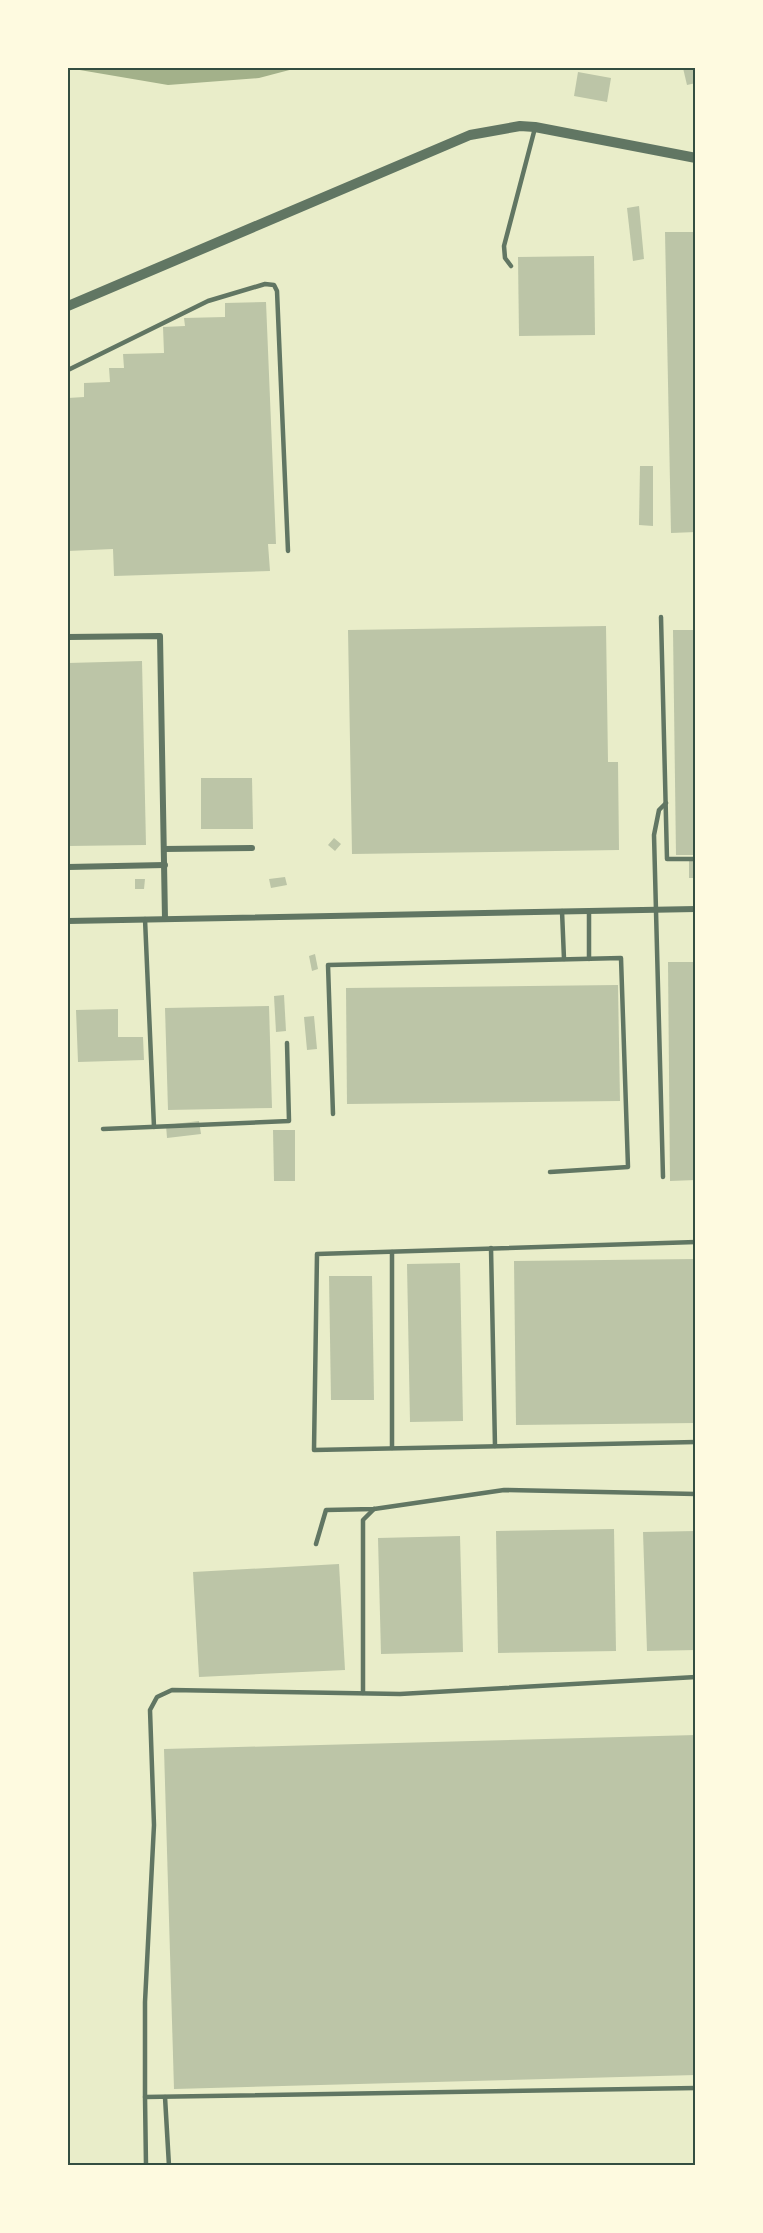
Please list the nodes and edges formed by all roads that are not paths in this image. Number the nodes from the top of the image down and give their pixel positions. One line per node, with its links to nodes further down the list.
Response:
1 (535, 127): 2 (street); 3 (lane); 4 (street)
2 (696, 158)
3 (511, 266)
4 (68, 306)
5 (68, 370): 6 (lane)
6 (288, 551)
7 (661, 617): 9 (lane)
8 (68, 637): 11 (street)
9 (666, 803): 12 (lane); 16 (lane)
10 (252, 848): 11 (street)
11 (164, 849): 13 (street)
12 (696, 859)
13 (165, 864): 14 (street); 20 (street)
14 (68, 867)
15 (696, 909): 16 (street)
16 (656, 910): 17 (street); 29 (lane)
17 (590, 911): 18 (street); 23 (lane)
18 (562, 912): 20 (street); 22 (lane)
19 (145, 919): 20 (street); 21 (street); 26 (lane)
20 (165, 919)
21 (68, 921)
22 (564, 959): 23 (lane); 25 (lane)
23 (589, 959): 28 (lane)
24 (287, 1043): 26 (lane)
25 (333, 1114)
26 (154, 1127): 27 (lane)
27 (103, 1129)
28 (550, 1172)
29 (663, 1177)
30 (696, 1242): 31 (lane)
31 (491, 1248): 32 (lane); 34 (lane)
32 (392, 1252): 35 (lane); 35 (lane)
33 (696, 1442): 34 (lane)
34 (495, 1446): 35 (lane)
35 (392, 1448)
36 (696, 1494): 37 (lane)
37 (374, 1509): 38 (lane); 40 (lane)
38 (316, 1544)
39 (696, 1677): 40 (lane)
40 (363, 1694): 42 (lane)
41 (696, 2088): 43 (lane)
42 (146, 2097): 43 (lane); 44 (lane)
43 (165, 2097): 45 (lane)
44 (146, 2166)
45 (168, 2166)

